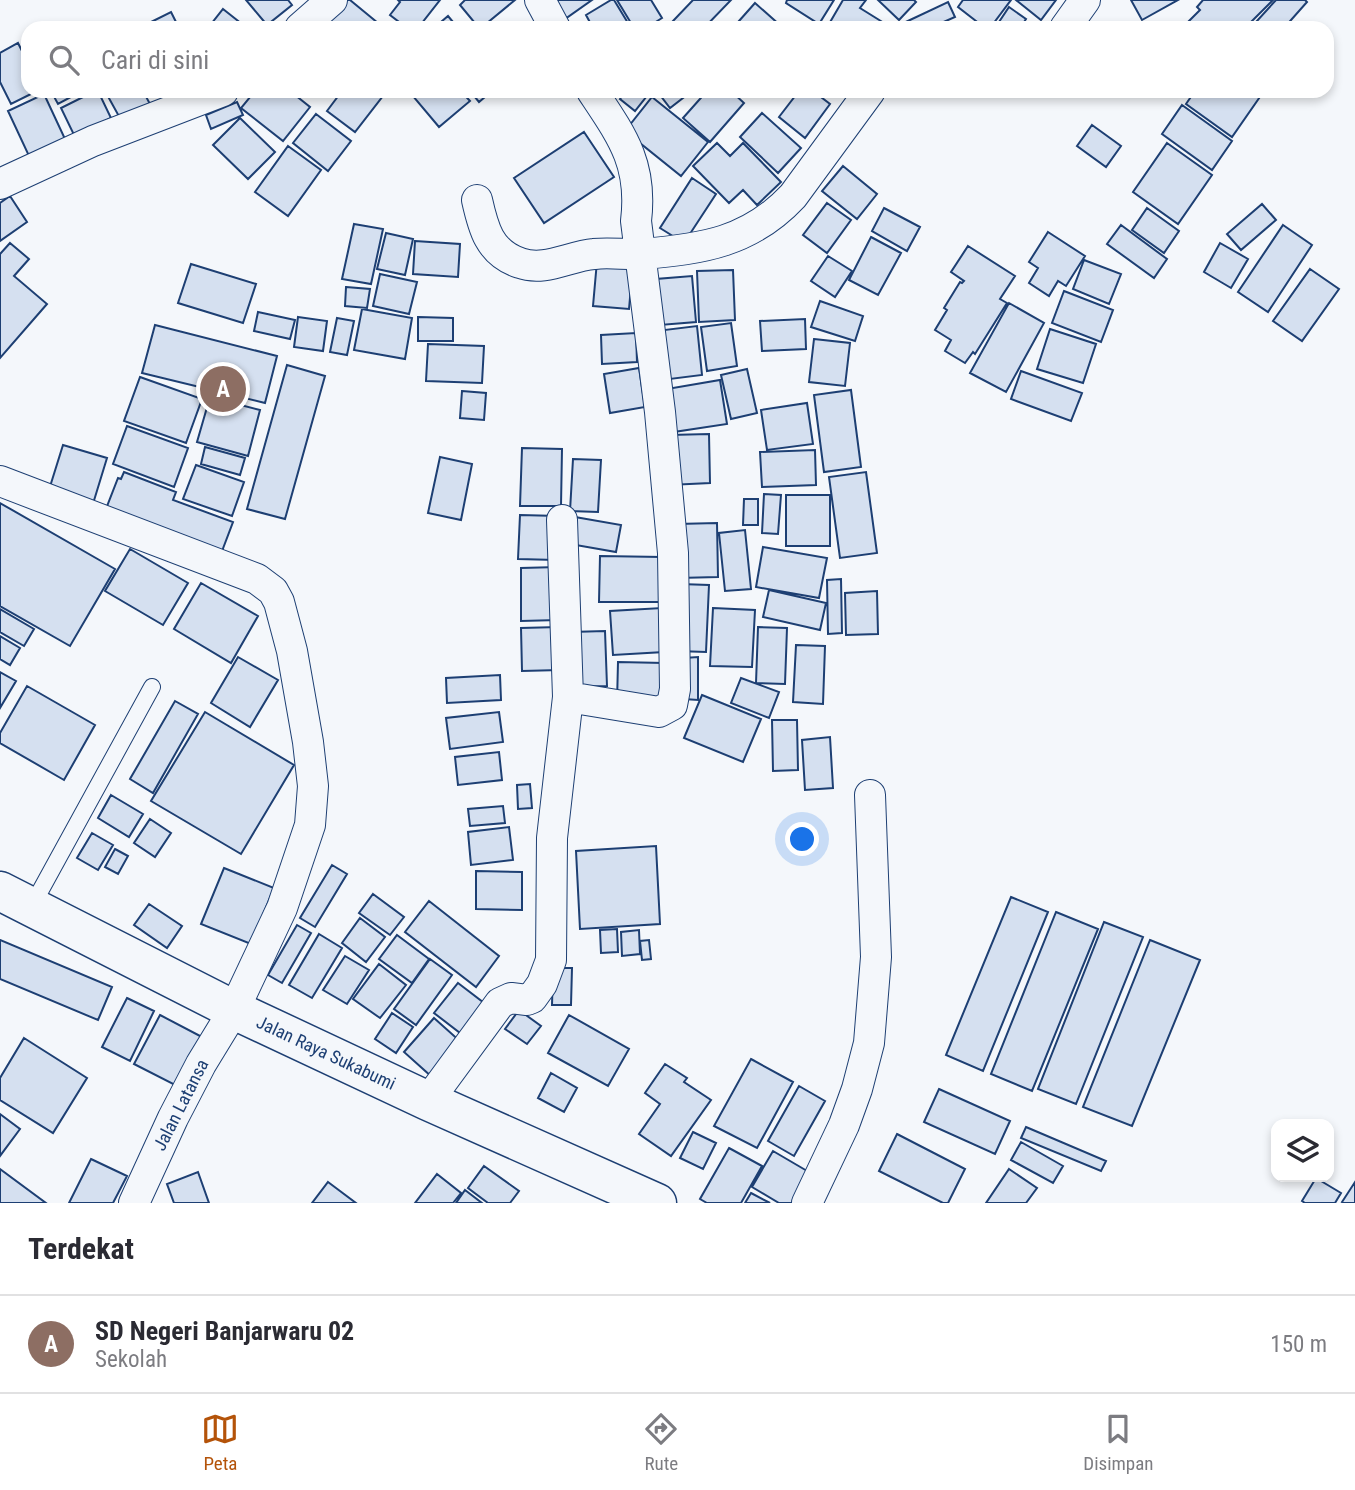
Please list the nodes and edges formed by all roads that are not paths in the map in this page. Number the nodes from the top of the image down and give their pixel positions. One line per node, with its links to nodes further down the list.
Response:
1 (332, 0): 4 (street)
2 (540, 0): 5 (street)
3 (1085, 0): 6 (street)
4 (308, 21)
5 (551, 21)
6 (1071, 21)
7 (205, 98): 10 (street)
8 (597, 98): 12 (street)
9 (865, 98): 12 (street)
10 (0, 184)
11 (477, 200): 12 (street)
12 (642, 254): 16 (street)
13 (0, 481): 19 (street, Jalan Latansa)
14 (562, 520): 16 (street)
15 (152, 687): 18 (lane)
16 (568, 697): 20 (street)
17 (870, 795): 23 (street)
18 (16, 898): 19 (highway, Jalan Raya Sukabumi)
19 (234, 1010): 20 (highway, Jalan Raya Sukabumi); 21 (street, Jalan Latansa)
20 (428, 1101): 22 (highway, Jalan Raya Sukabumi)
21 (134, 1203)
22 (657, 1203)
23 (807, 1203)

